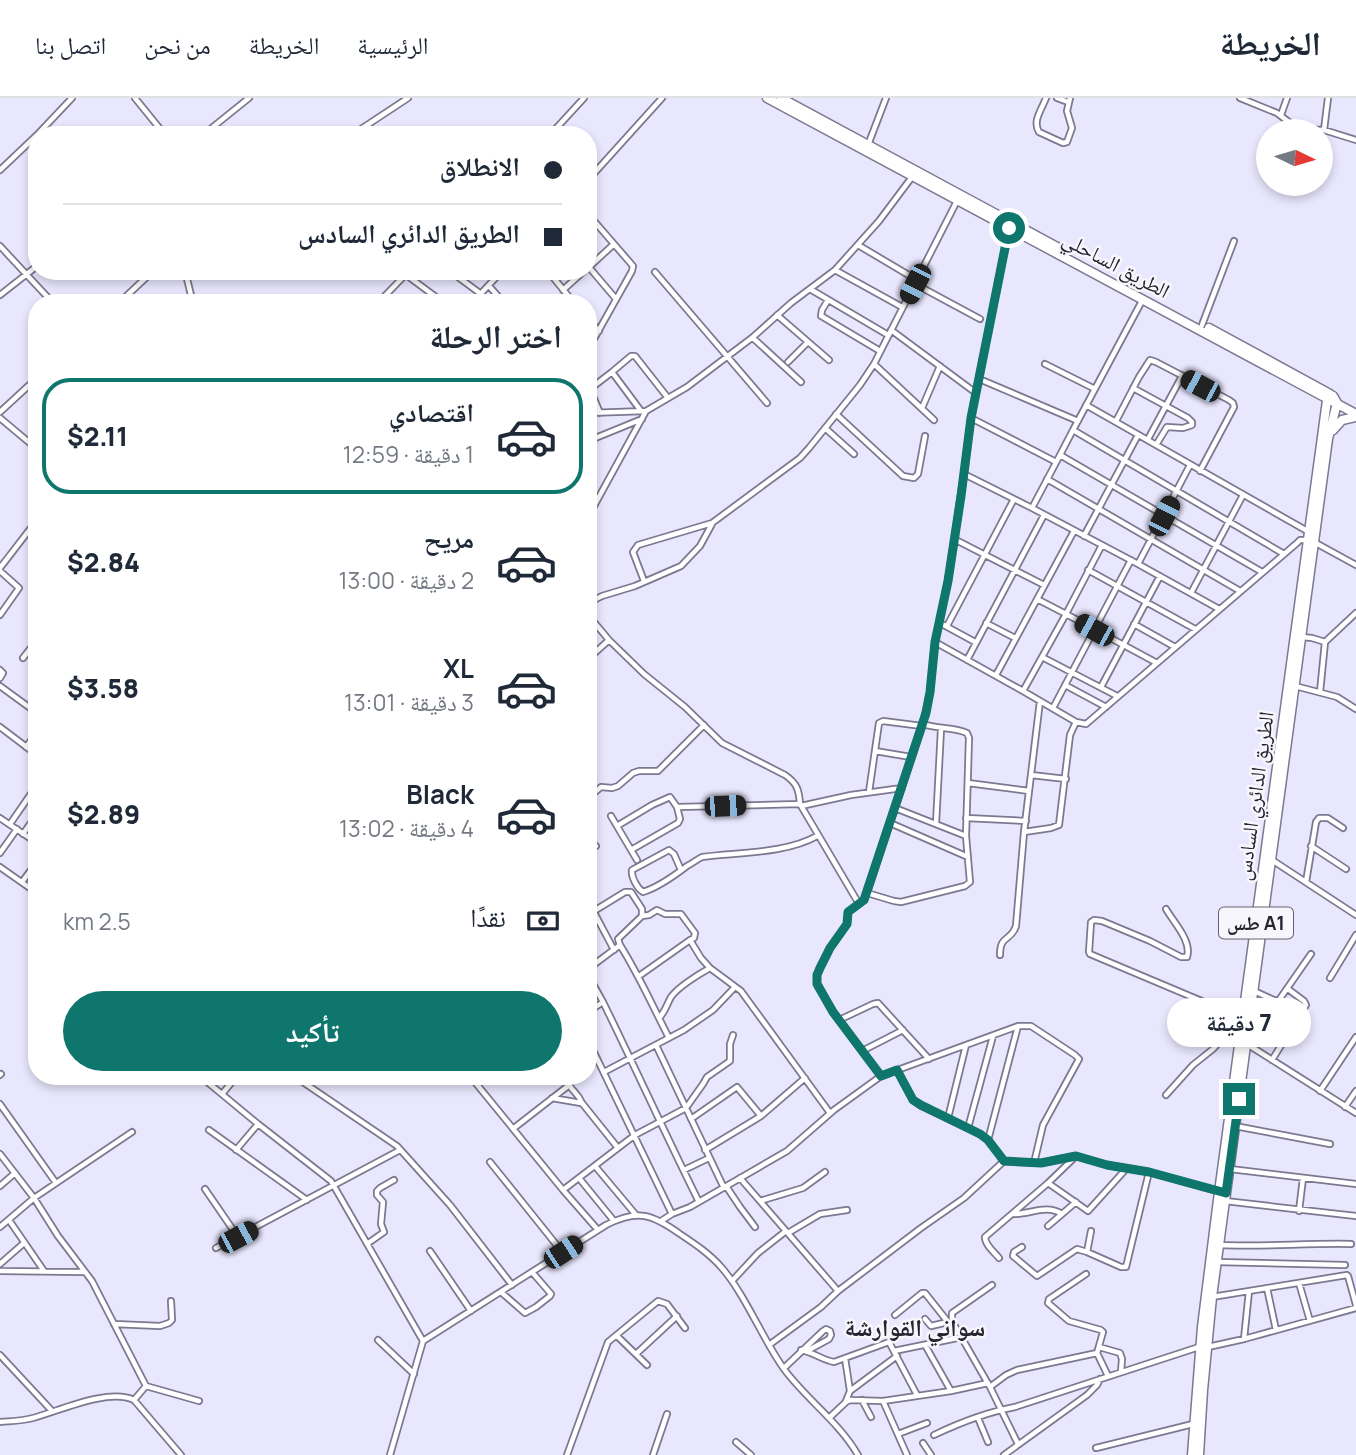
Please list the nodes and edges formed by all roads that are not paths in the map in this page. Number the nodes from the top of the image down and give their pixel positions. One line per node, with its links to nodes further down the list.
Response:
1 (72, 98): 19 (street)
2 (135, 98): 20 (street)
3 (249, 98): 21 (street)
4 (408, 98): 22 (street)
5 (584, 98): 23 (street)
6 (662, 98): 30 (street)
7 (767, 98): 28 (highway, الطريق الساحلي)
8 (781, 98): 27 (highway, الطريق الساحلي)
9 (886, 98): 27 (street)
10 (1046, 98): 15 (street)
11 (1057, 98): 15 (street)
12 (1240, 98): 16 (street)
13 (1287, 98): 16 (street)
14 (1328, 98): 18 (street)
15 (1069, 100)
16 (1281, 115): 17 (street)
17 (1286, 119)
18 (1325, 119)
19 (46, 126)
20 (158, 126)
21 (214, 126)
22 (366, 126)
23 (558, 126)
24 (1334, 133): 25 (street)
25 (1356, 141)
26 (28, 144): 29 (street)
27 (868, 145): 28 (highway, الطريق الساحلي)
28 (892, 161): 31 (highway, الطريق الساحلي); 43 (highway, الطريق الساحلي)
29 (0, 170)
30 (597, 170)
31 (913, 176): 32 (highway, الطريق الساحلي); 37 (street)
32 (957, 200): 34 (highway, الطريق الساحلي); 53 (street)
33 (597, 224): 36 (street)
34 (1009, 228): 43 (highway, الطريق الساحلي); 92 (street)
35 (1234, 241): 71 (street)
36 (614, 244): 39 (street); 65 (street)
37 (858, 245): 40 (street); 53 (street)
38 (0, 246): 42 (street)
39 (597, 259)
40 (835, 270): 55 (street); 68 (street)
41 (655, 272): 78 (street)
42 (27, 274): 64 (street)
43 (1103, 275): 66 (highway, الطريق الساحلي); 71 (highway, الطريق الساحلي)
44 (597, 277): 65 (street)
45 (32, 280): 58 (street)
46 (143, 280): 59 (street)
47 (401, 280): 60 (street)
48 (416, 280): 61 (street)
49 (466, 280): 57 (street)
50 (494, 280): 54 (street)
51 (555, 280): 56 (street)
52 (574, 280): 56 (street)
53 (916, 282): 68 (street); 70 (street)
54 (489, 286): 57 (street); 62 (street)
55 (810, 289): 67 (street); 69 (street)
56 (563, 290): 63 (street)
57 (481, 293)
58 (45, 294)
59 (129, 294)
60 (388, 294)
61 (433, 294)
62 (496, 294)
63 (567, 294)
64 (0, 295)
65 (616, 299): 72 (street)
66 (1143, 299): 91 (street); 94 (highway, الطريق الساحلي)
67 (828, 300): 73 (street); 77 (street)
68 (902, 307): 73 (street)
69 (777, 315): 75 (street); 76 (street)
70 (980, 319)
71 (1202, 325): 94 (highway, الطريق الساحلي)
72 (599, 331): 74 (street)
73 (889, 332): 77 (street); 83 (street)
74 (597, 334)
75 (753, 338): 78 (street); 87 (street)
76 (808, 342): 79 (street); 80 (street)
77 (880, 351): 81 (street)
78 (728, 356): 93 (street); 95 (street)
79 (828, 360)
80 (788, 362)
81 (874, 364): 100 (street); 104 (street)
82 (1045, 365): 91 (street)
83 (940, 366): 92 (street); 100 (street)
84 (612, 372): 88 (street); 93 (street); 101 (street)
85 (1182, 376): 90 (street); 98 (street); 128 (street)
86 (984, 381): 110 (street)
87 (801, 382)
88 (597, 383)
89 (28, 386): 102 (street)
90 (1133, 388): 98 (street); 111 (street)
91 (1095, 389): 96 (street)
92 (976, 393): 107 (street)
93 (668, 398): 101 (street)
94 (1331, 398): 99 (highway); 105 (highway); 120 (highway, الطريق الدائري السادس / طس A1)
95 (767, 403)
96 (1086, 405): 110 (street); 111 (street)
97 (597, 406): 103 (street)
98 (1166, 406): 112 (street); 114 (street)
99 (1356, 407)
100 (922, 408): 109 (street)
101 (643, 411): 103 (street); 108 (street)
102 (0, 412)
103 (600, 413)
104 (836, 414): 113 (street); 117 (street)
105 (1356, 415): 120 (highway)
106 (0, 418): 121 (street)
107 (971, 418): 126 (street); 129 (street)
108 (642, 419): 118 (street); 135 (street)
109 (934, 420)
110 (1077, 421): 115 (street)
111 (1116, 421): 116 (street)
112 (1156, 425): 114 (street); 119 (street)
113 (825, 428): 123 (street); 141 (street)
114 (1165, 428): 122 (street)
115 (1073, 430): 124 (street); 125 (street)
116 (1138, 435): 119 (street); 125 (street)
117 (925, 436)
118 (597, 438)
119 (1148, 439): 122 (street)
120 (1325, 439): 145 (highway, الطريق الدائري السادس / طس A1)
121 (28, 441)
122 (1157, 445): 127 (street)
123 (854, 454)
124 (1060, 455): 126 (street); 131 (street)
125 (1124, 460): 131 (street); 132 (street)
126 (1056, 463): 130 (street)
127 (1190, 465): 128 (street); 132 (street)
128 (1200, 471): 133 (street)
129 (964, 474): 134 (street); 146 (street)
130 (1047, 479): 136 (street); 137 (street)
131 (1111, 485): 137 (street); 139 (street)
132 (1176, 491): 139 (street); 140 (street)
133 (1243, 495): 140 (street); 145 (street)
134 (1014, 499): 136 (street); 151 (street)
135 (597, 501)
136 (1031, 508): 138 (street)
137 (1098, 509): 144 (street); 147 (street)
138 (1044, 514): 142 (street); 156 (street)
139 (1164, 516): 147 (street); 149 (street)
140 (1230, 522): 149 (street); 150 (street)
141 (712, 523): 161 (street); 161 (street)
142 (1074, 530): 144 (street); 162 (street)
143 (28, 532): 155 (street)
144 (1084, 536): 148 (street)
145 (1310, 538): 150 (street); 154 (street); 180 (highway, الطريق الدائري السادس / طس A1); 233 (highway, الطريق الدائري السادس / طس A1)
146 (954, 539): 151 (street); 173 (street)
147 (1151, 540): 153 (street); 158 (street)
148 (1102, 545): 152 (street); 157 (street)
149 (1216, 546): 158 (street); 159 (street)
150 (1284, 554): 159 (street)
151 (985, 555): 156 (street); 177 (street)
152 (1131, 560): 153 (street); 163 (street)
153 (1138, 564): 160 (street)
154 (1356, 565)
155 (0, 570): 172 (street)
156 (1014, 570): 162 (street); 174 (street)
157 (1088, 570): 163 (street); 171 (street)
158 (1203, 570): 164 (street); 165 (street)
159 (1262, 572): 164 (street)
160 (1160, 576): 165 (street); 168 (street)
161 (644, 581): 167 (street)
162 (1044, 585): 166 (street)
163 (1117, 586): 168 (street); 179 (street)
164 (1240, 591): 169 (street)
165 (1191, 593): 169 (street)
166 (1037, 598): 171 (street); 181 (street)
167 (597, 599)
168 (1146, 602): 175 (street); 178 (street)
169 (1219, 609): 178 (street)
170 (1356, 613): 185 (street)
171 (1066, 614): 179 (street); 190 (street)
172 (0, 615)
173 (940, 623): 177 (street); 183 (street)
174 (986, 623): 181 (street); 184 (street)
175 (1135, 624): 186 (street); 187 (street)
176 (597, 626): 182 (street)
177 (947, 626): 184 (street)
178 (1196, 629): 187 (street)
179 (1094, 630): 186 (street); 195 (street)
180 (1301, 636): 185 (street); 200 (highway, الطريق الدائري السادس / طس A1)
181 (1015, 638): 196 (street)
182 (609, 640): 188 (street); 211 (street)
183 (935, 642): 192 (street); 212 (street)
184 (975, 642): 192 (street)
185 (1325, 642): 203 (street)
186 (1123, 645): 193 (street); 201 (street)
187 (1175, 647): 193 (street)
188 (597, 651)
189 (28, 652): 191 (street)
190 (1042, 657): 195 (street); 202 (street)
191 (23, 658)
192 (967, 660): 196 (street)
193 (1157, 663): 204 (street)
194 (0, 670): 197 (street)
195 (1072, 672): 198 (street); 201 (street)
196 (996, 675): 202 (street)
197 (0, 678)
198 (1065, 685): 207 (street); 208 (street)
199 (0, 686): 206 (street)
200 (1294, 686): 203 (street); 233 (highway, الطريق الدائري السادس / طس A1)
201 (1101, 687): 204 (street)
202 (1023, 691): 205 (street)
203 (1320, 692): 209 (street)
204 (1117, 696): 207 (street)
205 (1040, 701): 208 (street); 219 (street)
206 (28, 706)
207 (1106, 707): 210 (street)
208 (1053, 708): 210 (street)
209 (1356, 709)
210 (1076, 722): 220 (street)
211 (704, 725): 223 (street); 227 (street)
212 (922, 725): 214 (street); 217 (street); 218 (street)
213 (0, 727): 216 (street)
214 (941, 729): 221 (street); 237 (street)
215 (28, 744): 216 (street)
216 (26, 747)
217 (875, 751): 218 (street); 225 (street)
218 (911, 757): 222 (street)
219 (1031, 775): 220 (street); 224 (street)
220 (1066, 779): 242 (street)
221 (968, 783): 224 (street); 232 (street)
222 (902, 788): 225 (street); 229 (street)
223 (597, 791)
224 (1029, 791): 234 (street)
225 (869, 792): 227 (street)
226 (28, 798): 236 (street)
227 (801, 805): 228 (street); 244 (street)
228 (677, 807): 238 (street); 248 (street)
229 (895, 808): 235 (street); 237 (street)
230 (611, 816): 238 (street)
231 (0, 818): 236 (street)
232 (966, 818): 234 (street); 245 (street)
233 (1273, 818): 252 (highway, الطريق الدائري السادس / طس A1); 285 (highway, الطريق الدائري السادس / طس A1)
234 (1026, 821): 242 (street)
235 (890, 823): 250 (street); 260 (street)
236 (10, 824): 241 (street)
237 (936, 824): 245 (street)
238 (617, 825): 248 (street)
239 (28, 827): 243 (street)
240 (1343, 828): 247 (street)
241 (18, 830): 243 (street); 249 (street)
242 (1024, 832): 272 (street)
243 (23, 834): 246 (street)
244 (817, 836): 255 (street); 262 (street)
245 (966, 836): 250 (street)
246 (28, 837)
247 (1311, 846): 254 (street); 257 (street)
248 (631, 850): 251 (street)
249 (0, 853)
250 (968, 857): 260 (street)
251 (637, 860)
252 (1271, 860): 257 (street); 279 (highway, الطريق الدائري السادس / طس A1)
253 (0, 867): 258 (street)
254 (1346, 869)
255 (681, 870): 255 (street)
256 (28, 875): 258 (street)
257 (1306, 882): 264 (street)
258 (22, 883): 259 (street)
259 (28, 887)
260 (867, 893): 262 (street)
261 (597, 903): 265 (street)
262 (859, 904): 284 (street)
263 (1166, 909): 285 (street)
264 (1356, 915)
265 (642, 916): 268 (street); 269 (street)
266 (597, 919): 270 (street)
267 (1356, 935): 276 (street)
268 (690, 940): 274 (street); 275 (street)
269 (620, 946): 270 (street); 275 (street)
270 (614, 950): 273 (street)
271 (1311, 954): 278 (street)
272 (1000, 955)
273 (597, 962)
274 (710, 968): 277 (street); 283 (street)
275 (639, 976): 283 (street)
276 (1330, 978)
277 (735, 987): 291 (street); 303 (street)
278 (1288, 989): 279 (street); 299 (street)
279 (1253, 990): 293 (highway, الطريق الدائري السادس / طس A1)
280 (597, 991): 281 (street)
281 (603, 1002): 282 (street); 296 (street)
282 (597, 1006)
283 (659, 1018): 291 (street)
284 (839, 1020): 287 (street); 295 (street)
285 (1243, 1020): 312 (street); 362 (highway, الطريق الدائري السادس / طس A1)
286 (1018, 1026): 289 (street); 331 (street); 342 (street)
287 (903, 1030): 295 (street); 297 (street)
288 (733, 1035): 317 (street)
289 (993, 1035): 292 (street); 327 (street)
290 (1356, 1037): 309 (street)
291 (669, 1038): 294 (street)
292 (966, 1044): 297 (street); 321 (street)
293 (1246, 1044): 299 (street); 325 (highway, الطريق الدائري السادس / طس A1)
294 (656, 1045): 296 (street); 317 (street)
295 (862, 1051): 302 (street)
296 (631, 1059): 301 (street); 323 (street)
297 (929, 1059): 300 (street)
298 (597, 1060): 301 (street)
299 (1272, 1060): 309 (street)
300 (897, 1070): 302 (street); 321 (street)
301 (604, 1072): 330 (street)
302 (881, 1076): 318 (street)
303 (805, 1078): 318 (street); 320 (street)
304 (211, 1085): 311 (street)
305 (230, 1085): 311 (street)
306 (307, 1085): 335 (street)
307 (477, 1085): 326 (street)
308 (568, 1086): 313 (street); 314 (street)
309 (1320, 1091): 316 (street)
310 (1356, 1091): 316 (street)
311 (222, 1094): 324 (street)
312 (1166, 1096)
313 (552, 1098): 314 (street); 326 (street)
314 (582, 1103): 333 (street)
315 (0, 1104): 354 (street)
316 (1345, 1107): 319 (street)
317 (686, 1108): 322 (street); 323 (street)
318 (831, 1113): 351 (street)
319 (1356, 1113)
320 (761, 1116): 322 (street); 336 (street)
321 (948, 1118): 327 (street)
322 (691, 1119): 336 (street)
323 (659, 1122): 330 (street); 366 (street)
324 (258, 1125): 334 (street); 358 (street)
325 (1235, 1126): 332 (street); 345 (highway, الطريق الدائري السادس / طس A1)
326 (513, 1128): 361 (street)
327 (968, 1128): 331 (street)
328 (209, 1130): 334 (street)
329 (132, 1132): 354 (street)
330 (635, 1135): 333 (street); 370 (street)
331 (988, 1140): 340 (street)
332 (1331, 1144)
333 (618, 1148): 343 (street)
334 (236, 1150): 364 (street)
335 (401, 1150): 358 (street); 404 (street)
336 (705, 1150): 339 (street)
337 (0, 1154): 349 (street)
338 (1076, 1156): 342 (street); 344 (street); 355 (street)
339 (709, 1158): 346 (street); 359 (street)
340 (1004, 1161): 342 (street); 407 (street)
341 (490, 1162): 391 (street)
342 (1034, 1163)
343 (595, 1166): 350 (street); 373 (street)
344 (1126, 1168): 348 (street); 367 (street)
345 (1229, 1169): 352 (street); 362 (highway, الطريق الدائري السادس / طس A1)
346 (684, 1170)
347 (825, 1172): 365 (street)
348 (1149, 1172): 362 (street); 392 (street)
349 (15, 1173): 357 (street); 363 (street)
350 (579, 1178): 361 (street); 375 (street)
351 (740, 1178): 359 (street); 365 (street)
352 (1303, 1178): 356 (street); 369 (street)
353 (394, 1180): 385 (street)
354 (56, 1183): 363 (street)
355 (1048, 1183): 367 (street); 371 (street)
356 (1356, 1184)
357 (0, 1185)
358 (334, 1185): 364 (street); 385 (street)
359 (725, 1187): 366 (street); 379 (street)
360 (205, 1189): 383 (street)
361 (563, 1190): 380 (street)
362 (1223, 1195): 369 (street); 387 (highway, الطريق الدائري السادس / طس A1); 429 (highway, الطريق الدائري السادس / طس A1)
363 (34, 1198): 377 (street); 399 (street)
364 (307, 1200): 383 (street)
365 (760, 1201): 382 (street)
366 (699, 1202): 370 (street)
367 (1076, 1202): 372 (street)
368 (847, 1210): 382 (street)
369 (1299, 1211): 374 (street)
370 (672, 1214): 376 (street)
371 (1013, 1214): 372 (street); 393 (street)
372 (1062, 1214): 378 (street)
373 (636, 1215): 375 (street); 376 (street)
374 (1356, 1216)
375 (614, 1221): 380 (street)
376 (662, 1221): 402 (street)
377 (3, 1223): 384 (street)
378 (1048, 1226)
379 (755, 1227)
380 (598, 1230): 391 (street)
381 (1091, 1231): 392 (street)
382 (788, 1232): 402 (street); 407 (street)
383 (238, 1237): 389 (street)
384 (24, 1243): 395 (street); 398 (street)
385 (367, 1244): 426 (street)
386 (1351, 1244): 387 (street)
387 (1219, 1245): 394 (highway, الطريق الدائري السادس / طس A1)
388 (1022, 1247): 392 (street)
389 (216, 1248)
390 (429, 1251): 413 (street)
391 (563, 1252): 400 (street)
392 (1087, 1252)
393 (999, 1258)
394 (1217, 1262): 396 (street); 410 (highway, الطريق الدائري السادس / طس A1)
395 (0, 1264)
396 (1345, 1265)
397 (0, 1271): 398 (street)
398 (44, 1272): 399 (street)
399 (85, 1272): 419 (street)
400 (532, 1272): 404 (street); 409 (street)
401 (1086, 1275): 430 (street)
402 (732, 1281): 427 (street)
403 (1299, 1283): 406 (street); 412 (street); 418 (street)
404 (512, 1284): 409 (street)
405 (992, 1285): 417 (street)
406 (1267, 1288): 408 (street); 421 (street)
407 (838, 1291): 427 (street)
408 (1249, 1291): 410 (street); 425 (street)
409 (501, 1292): 413 (street)
410 (1212, 1297): 429 (highway, الطريق الدائري السادس / طس A1)
411 (171, 1301): 419 (street)
412 (1356, 1307): 418 (street)
413 (471, 1311): 426 (street)
414 (895, 1315): 417 (street)
415 (677, 1316): 420 (street); 422 (street); 433 (street)
416 (925, 1319): 417 (street)
417 (950, 1321): 423 (street)
418 (1310, 1321): 421 (street)
419 (114, 1324): 443 (street)
420 (685, 1328)
421 (1276, 1330): 425 (street)
422 (617, 1336): 433 (street); 471 (street)
423 (962, 1337): 428 (street); 442 (street)
424 (378, 1339): 439 (street)
425 (1244, 1339): 429 (street)
426 (424, 1341): 439 (street)
427 (769, 1345): 437 (street)
428 (925, 1345): 432 (street); 445 (street)
429 (1203, 1347): 438 (street); 461 (highway, الطريق الدائري السادس / طس A1); 479 (highway, الطريق الدائري السادس / طس A1)
430 (1098, 1350): 438 (street); 440 (street); 442 (street)
431 (804, 1351): 431 (street); 435 (street); 437 (street)
432 (895, 1353): 435 (street); 444 (street); 446 (street)
433 (636, 1354): 436 (street)
434 (0, 1355): 453 (street)
435 (845, 1359): 444 (street)
436 (647, 1365)
437 (784, 1368): 456 (street)
438 (1121, 1372): 440 (street)
439 (414, 1374): 470 (street)
440 (1108, 1376): 441 (street)
441 (1100, 1378): 452 (street); 467 (street)
442 (989, 1385): 445 (street); 452 (street)
443 (146, 1386): 447 (street); 448 (street)
444 (850, 1391): 451 (street)
445 (951, 1391): 446 (street)
446 (917, 1395): 450 (street)
447 (134, 1400): 453 (street); 469 (street)
448 (199, 1401)
449 (862, 1401): 450 (street); 451 (street); 457 (street)
450 (883, 1401): 462 (street)
451 (846, 1402): 456 (street)
452 (1001, 1409): 458 (street); 467 (street)
453 (52, 1412): 459 (street)
454 (667, 1414): 472 (street)
455 (0, 1416): 459 (street)
456 (829, 1418): 474 (street)
457 (871, 1418)
458 (978, 1418): 463 (street); 465 (street)
459 (3, 1422)
460 (926, 1423): 462 (street)
461 (1194, 1424): 468 (street); 478 (highway, الطريق الدائري السادس / طس A1)
462 (898, 1434): 475 (street)
463 (934, 1435)
464 (736, 1442): 473 (street)
465 (988, 1442)
466 (923, 1443): 476 (street)
467 (1018, 1444): 477 (street)
468 (1096, 1447)
469 (181, 1455)
470 (390, 1455)
471 (568, 1455)
472 (653, 1455)
473 (751, 1455)
474 (858, 1455)
475 (907, 1455)
476 (931, 1455)
477 (1004, 1455)
478 (1192, 1455)
479 (1199, 1455)

